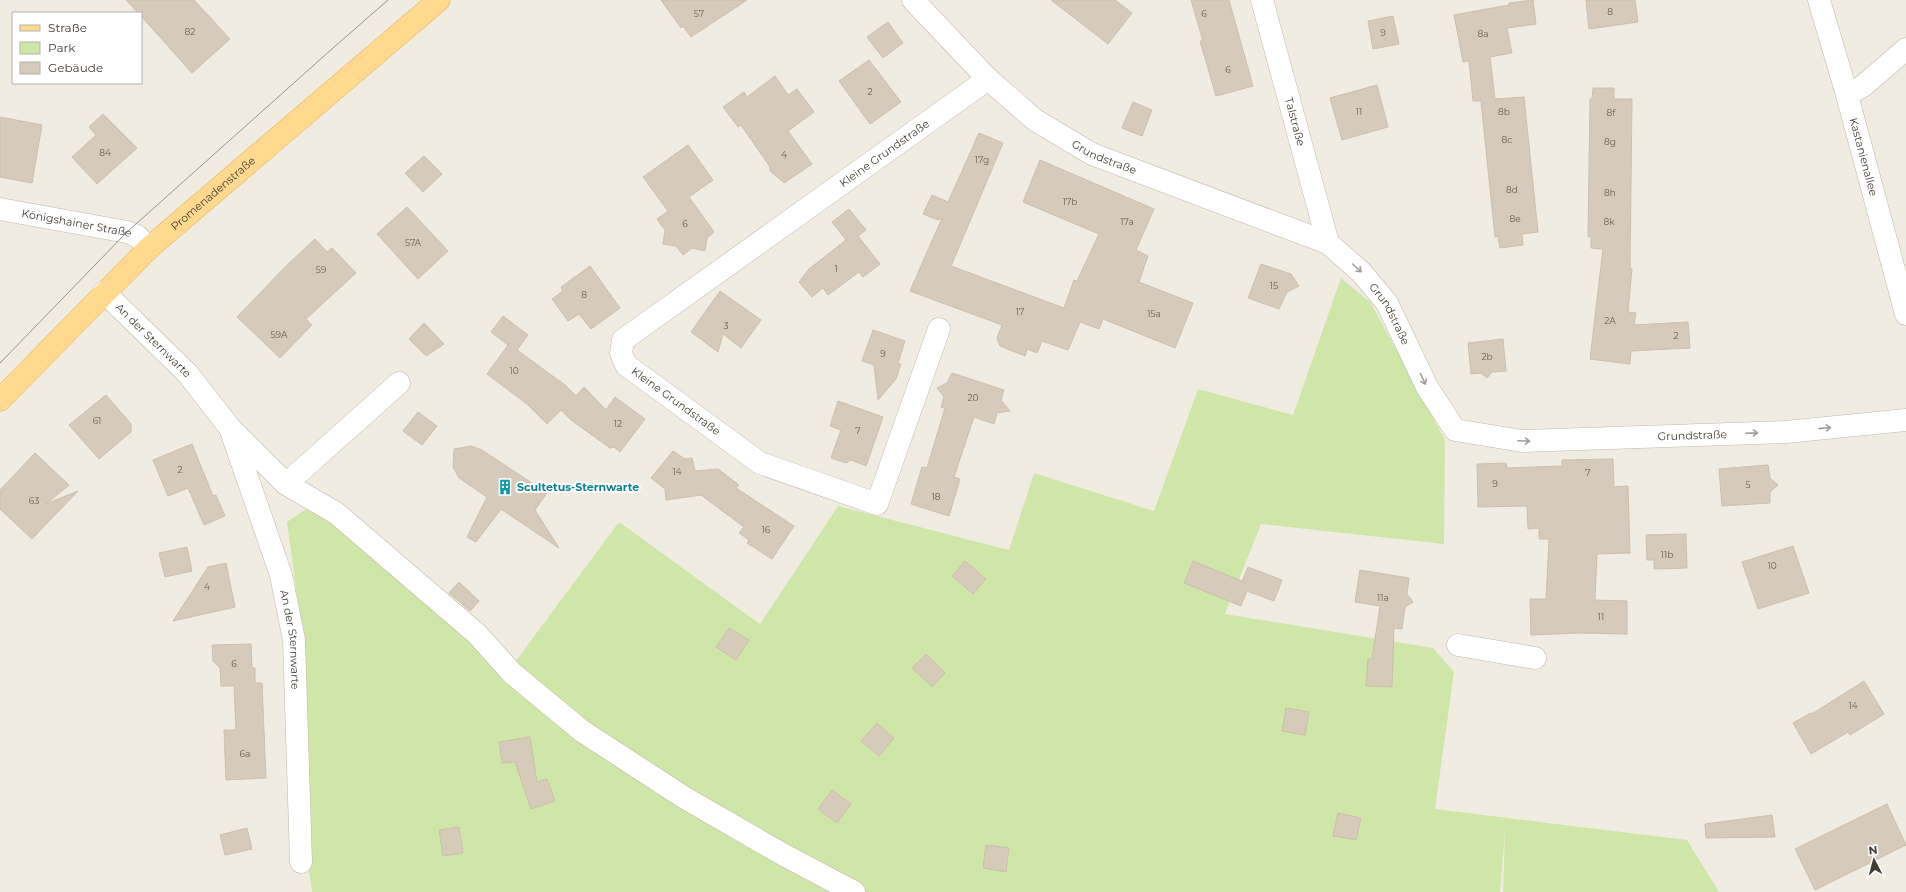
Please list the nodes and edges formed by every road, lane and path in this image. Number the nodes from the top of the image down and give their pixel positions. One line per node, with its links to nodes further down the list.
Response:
1 (439, 0): 10 (main road, Promenadenstraße)
2 (913, 0): 6 (street, Grundstraße)
3 (1262, 0): 9 (street, Talstraße)
4 (1819, 0): 7 (street, Kastanienallee)
5 (1906, 49): 7 (street)
6 (988, 79): 9 (street, Grundstraße); 13 (street, Kleine Grundstraße)
7 (1847, 95): 12 (street, Kastanienallee)
8 (0, 209): 10 (street, Königshainer Straße)
9 (1328, 243): 16 (street, Grundstraße, one-way to 16)
10 (149, 248): 11 (main road, Promenadenstraße)
11 (104, 292): 15 (main road, Promenadenstraße); 17 (street, An der Sternwarte)
12 (1906, 314)
13 (939, 329)
14 (399, 383): 18 (street)
15 (0, 400)
16 (1906, 420)
17 (230, 428): 18 (street, An der Sternwarte); 21 (street, An der Sternwarte)
18 (286, 484): 22 (street, An der Sternwarte)
19 (1458, 645): 20 (street)
20 (1535, 658)
21 (301, 862)
22 (854, 892)

